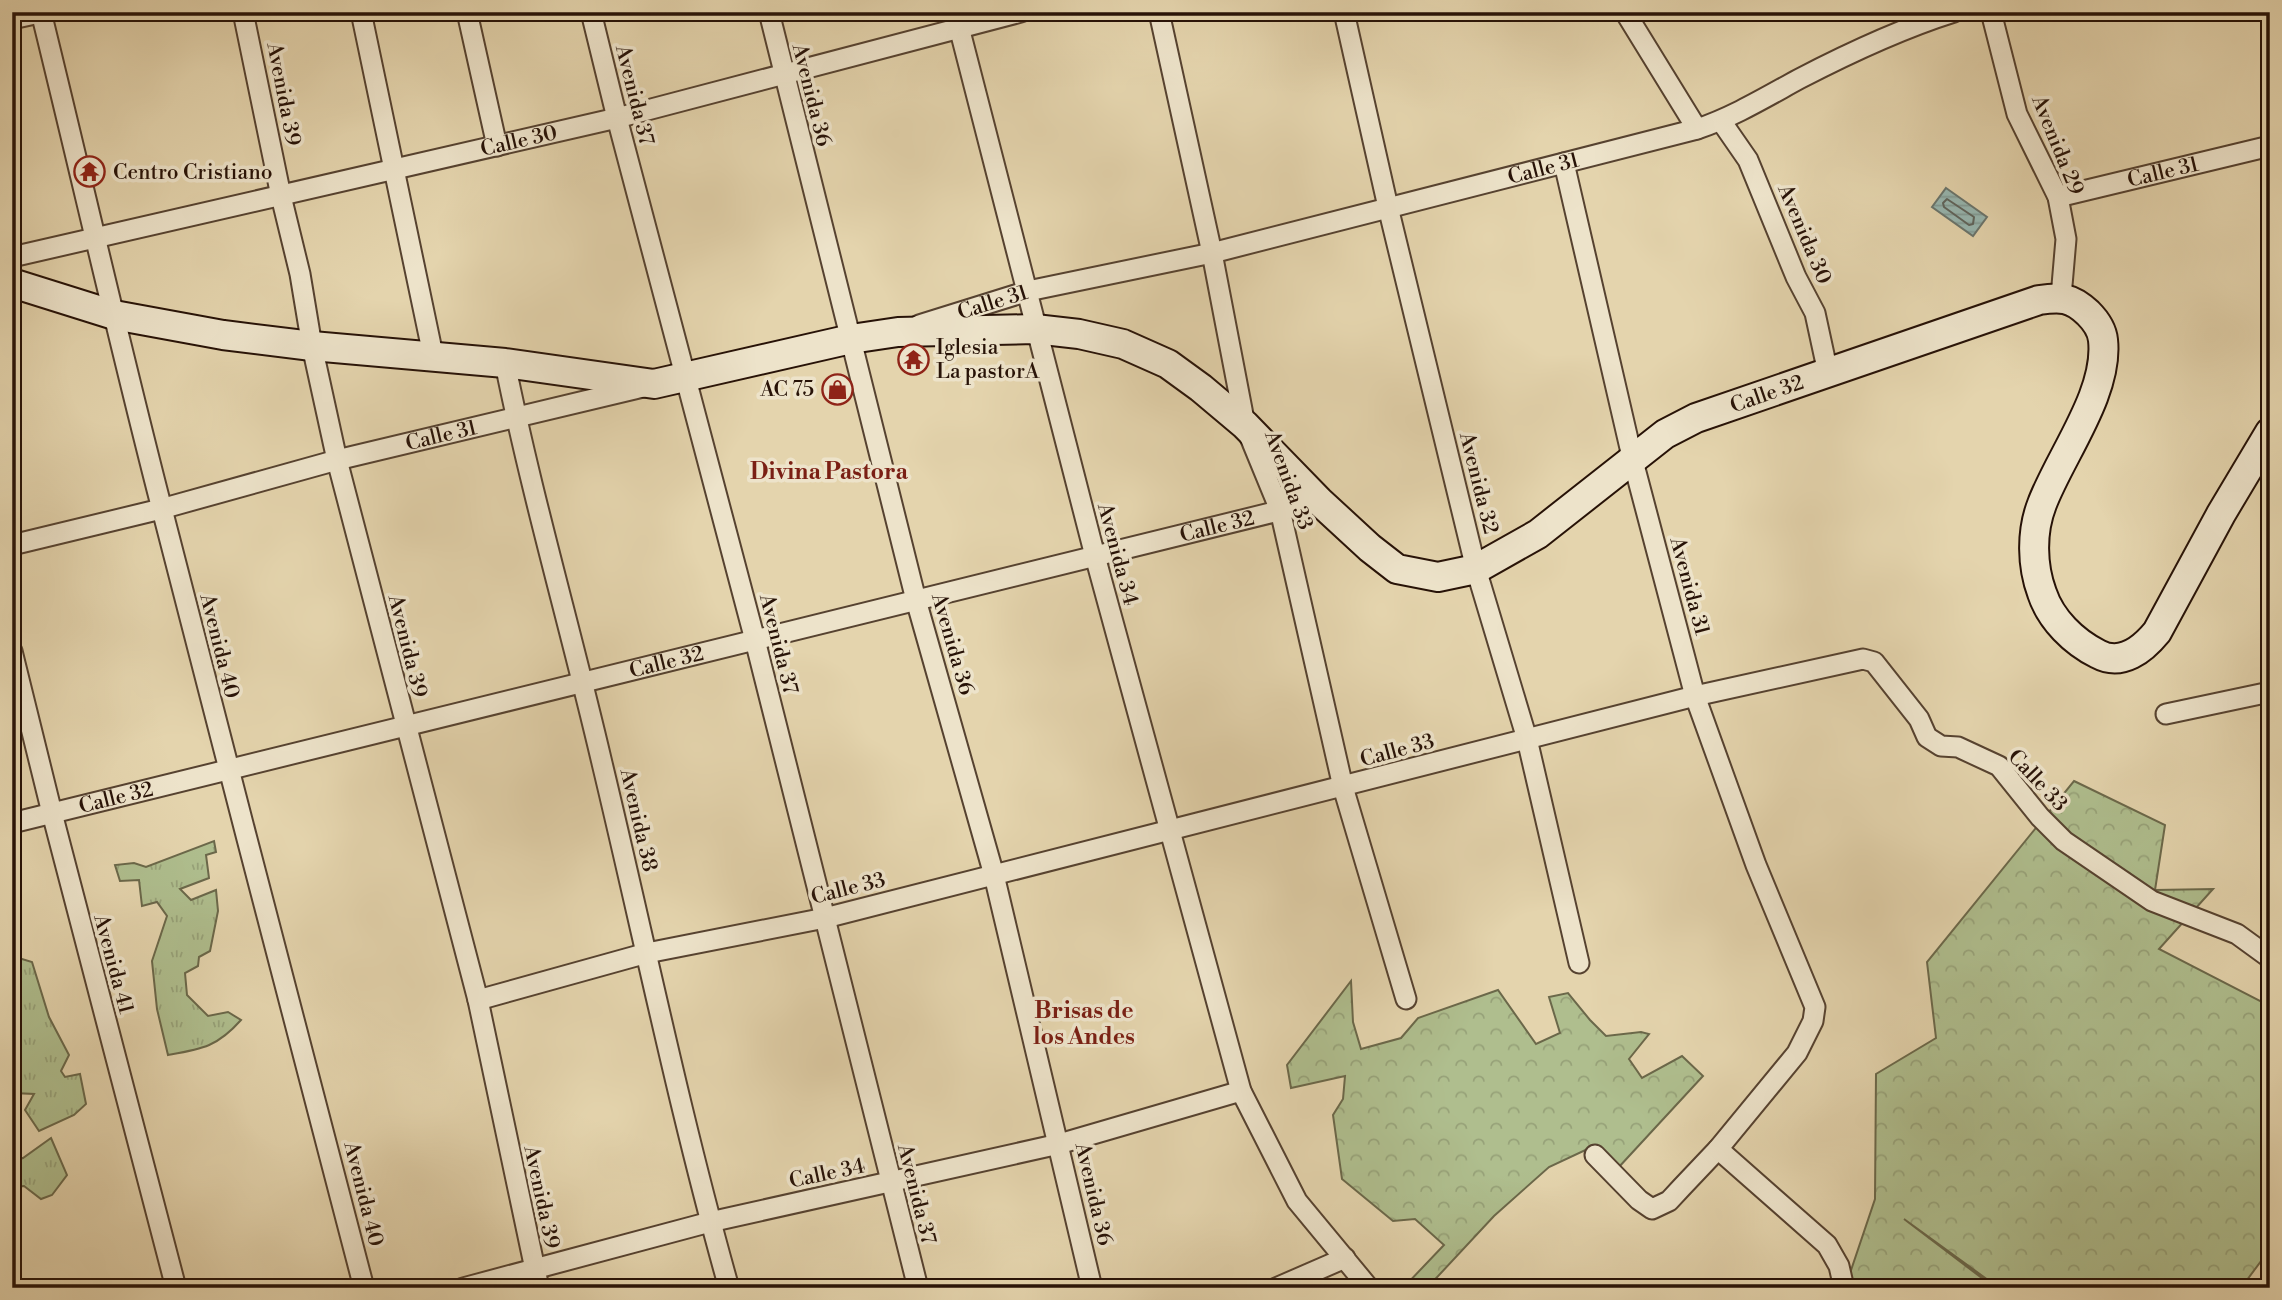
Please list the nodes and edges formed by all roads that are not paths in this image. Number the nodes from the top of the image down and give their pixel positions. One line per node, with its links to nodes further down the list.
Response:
1 (42, 12): 13 (street); 26 (street, Avenida 40)
2 (243, 12): 23 (street, Avenida 39)
3 (361, 12): 22 (street)
4 (467, 12): 19 (street)
5 (591, 12): 16 (street, Avenida 37)
6 (769, 12): 15 (street, Avenida 36)
7 (1021, 12): 14 (street, Calle 30)
8 (1159, 12): 27 (street, Avenida 33)
9 (1345, 12): 25 (street, Avenida 32)
10 (1625, 12): 18 (street)
11 (1954, 12): 17 (street, Calle 31)
12 (1991, 12): 24 (street, Avenida 29)
13 (12, 19)
14 (959, 27): 15 (street, Calle 30); 30 (street, Avenida 34)
15 (783, 75): 16 (street, Calle 30); 35 (street, Avenida 36)
16 (617, 118): 19 (street, Calle 30); 40 (street, Avenida 37)
17 (1721, 121): 18 (street, Calle 31); 39 (street, Avenida 30)
18 (1697, 130): 21 (street, Calle 31)
19 (497, 146): 22 (street, Calle 30)
20 (2270, 146): 24 (street, Calle 31)
21 (1564, 163): 25 (street, Calle 31); 46 (street, Avenida 31)
22 (395, 168): 23 (street, Calle 30); 37 (street)
23 (281, 195): 26 (street, Calle 30); 36 (street, Avenida 39)
24 (2058, 197): 31 (street, Avenida 29)
25 (1388, 207): 27 (street, Calle 31); 52 (street, Avenida 32)
26 (96, 236): 28 (street, Calle 30); 32 (street, Avenida 40)
27 (1212, 253): 30 (street, Calle 31); 43 (street, Avenida 33)
28 (12, 257)
29 (12, 283): 32 (main road)
30 (1028, 291): 33 (street, Avenida 34); 34 (street, Calle 31)
31 (2061, 297): 39 (main road, Calle 32); 44 (main road)
32 (114, 315): 36 (main road); 48 (street, Avenida 40)
33 (1035, 329): 34 (main road, Calle 32); 43 (main road, Calle 32); 51 (street, Avenida 34)
34 (898, 332): 35 (main road, Calle 31)
35 (851, 339): 40 (main road, Calle 31); 53 (street, Avenida 36)
36 (312, 346): 37 (main road); 45 (street, Avenida 39)
37 (433, 355): 38 (main road)
38 (505, 363): 41 (main road); 42 (street, Avenida 38)
39 (1828, 373): 46 (main road, Calle 32)
40 (687, 376): 41 (main road, Calle 31); 54 (street, Avenida 37)
41 (654, 384): 42 (street, Calle 31)
42 (516, 418): 45 (street, Calle 31); 56 (street, Avenida 38)
43 (1245, 425): 47 (main road, Calle 32); 49 (street, Avenida 33)
44 (2266, 447)
45 (337, 460): 48 (street, Calle 31); 60 (street, Avenida 39)
46 (1633, 461): 52 (main road, Calle 32); 58 (street, Avenida 31)
47 (1319, 501): 49 (street, Calle 32); 52 (main road, Calle 32)
48 (161, 509): 50 (street, Calle 31); 62 (street, Avenida 40)
49 (1280, 510): 51 (street, Calle 32); 63 (street, Avenida 33)
50 (12, 545)
51 (1095, 556): 53 (street, Calle 32); 66 (street, Avenida 34)
52 (1476, 569): 61 (street, Avenida 32)
53 (916, 600): 54 (street, Calle 32); 67 (street, Avenida 36)
54 (755, 640): 56 (street, Calle 32); 68 (street, Avenida 37)
55 (12, 651): 64 (street, Avenida 41)
56 (583, 682): 60 (street, Calle 32); 69 (street, Avenida 38)
57 (2270, 692): 59 (street)
58 (1695, 696): 61 (street, Calle 33); 70 (street, Calle 33); 76 (street, Avenida 31)
59 (2166, 714)
60 (405, 726): 62 (street, Calle 32); 73 (street, Avenida 39)
61 (1527, 739): 63 (street, Calle 33); 71 (street, Avenida 32)
62 (228, 770): 64 (street, Calle 32); 83 (street, Avenida 40)
63 (1343, 787): 66 (street, Calle 33); 72 (street, Avenida 33)
64 (52, 813): 65 (street, Calle 32); 82 (street, Avenida 41)
65 (12, 823)
66 (1171, 829): 67 (street, Calle 33); 74 (street, Avenida 34)
67 (995, 874): 68 (street, Calle 33); 75 (street, Avenida 36)
68 (825, 918): 69 (street, Calle 33); 78 (street, Avenida 37)
69 (647, 953): 73 (street, Calle 33); 79 (street, Avenida 38)
70 (2270, 958)
71 (1579, 963)
72 (1406, 999)
73 (478, 1000): 81 (street, Avenida 39)
74 (1241, 1091): 75 (street, Calle 34); 80 (street, Avenida 34)
75 (1059, 1144): 78 (street, Calle 34); 87 (street, Avenida 36)
76 (1718, 1149): 77 (street); 90 (street)
77 (1595, 1156)
78 (891, 1182): 79 (street, Calle 34); 86 (street, Avenida 37)
79 (710, 1222): 81 (street, Calle 34); 85 (street, Avenida 38)
80 (1345, 1258): 88 (street); 89 (street, Avenida 34)
81 (537, 1278): 84 (street, Calle 34)
82 (176, 1288)
83 (364, 1288)
84 (463, 1288)
85 (729, 1288)
86 (918, 1288)
87 (1092, 1288)
88 (1276, 1288)
89 (1369, 1288)
90 (1844, 1288)

